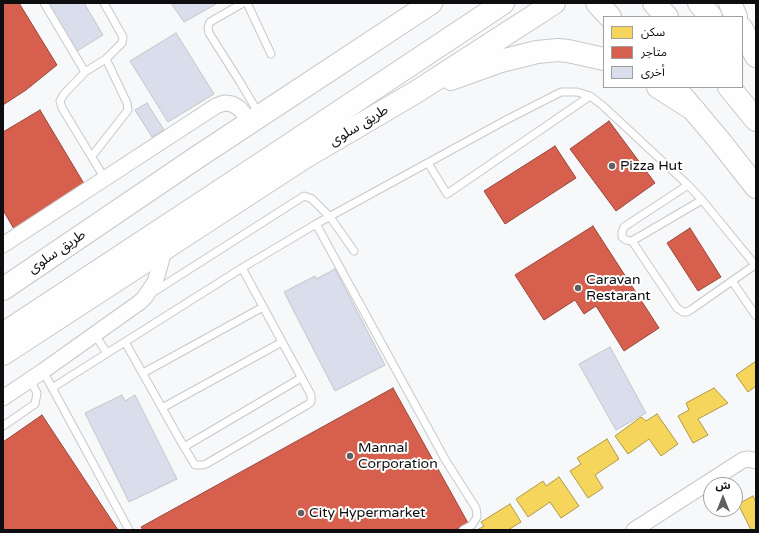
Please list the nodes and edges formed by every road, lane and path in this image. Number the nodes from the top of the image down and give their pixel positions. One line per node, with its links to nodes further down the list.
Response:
1 (44, 3): 25 (lane)
2 (104, 3): 22 (lane)
3 (243, 3): 32 (lane)
4 (246, 3): 20 (lane)
5 (402, 3): 18 (highway)
6 (431, 3): 18 (highway, طريق سلوى)
7 (503, 3): 53 (highway)
8 (554, 3): 29 (highway, طريق سلوى)
9 (597, 3): 13 (highway)
10 (654, 3): 14 (highway)
11 (699, 3): 15 (highway)
12 (730, 3): 16 (highway)
13 (609, 16)
14 (666, 16)
15 (710, 16)
16 (736, 16)
17 (743, 30): 21 (highway)
18 (356, 53): 32 (highway, طريق سلوى)
19 (743, 53): 24 (highway)
20 (271, 54)
21 (756, 56)
22 (106, 59): 25 (lane); 34 (lane)
23 (603, 59): 29 (highway)
24 (756, 68)
25 (85, 72): 34 (lane)
26 (660, 88): 31 (highway)
27 (675, 88): 31 (highway)
28 (730, 88): 33 (highway)
29 (416, 92): 44 (highway, طريق سلوى)
30 (590, 96): 35 (lane); 35 (lane); 37 (lane)
31 (694, 110): 38 (highway)
32 (256, 119): 36 (street); 49 (highway, طريق سلوى)
33 (756, 120)
34 (92, 156): 36 (lane)
35 (428, 163): 40 (lane)
36 (105, 179): 43 (street)
37 (688, 185): 39 (lane); 42 (lane)
38 (756, 187)
39 (702, 200): 42 (lane); 46 (lane)
40 (330, 217): 41 (lane); 45 (lane); 50 (lane)
41 (316, 224): 47 (lane); 70 (lane)
42 (632, 241): 48 (lane)
43 (3, 245)
44 (164, 250): 50 (street); 57 (highway, طريق سلوى)
45 (354, 251)
46 (756, 266): 48 (lane)
47 (242, 268): 51 (lane); 55 (lane)
48 (732, 281): 52 (lane)
49 (3, 289)
50 (146, 297): 54 (street)
51 (263, 307): 56 (lane); 60 (lane)
52 (756, 316)
53 (3, 334)
54 (95, 335): 58 (lane); 59 (street)
55 (125, 342): 58 (lane); 60 (lane)
56 (282, 342): 61 (lane); 65 (lane)
57 (3, 354)
58 (107, 354): 63 (lane)
59 (43, 371): 62 (street); 63 (lane)
60 (143, 373): 65 (lane)
61 (301, 378): 67 (lane); 67 (lane)
62 (30, 380): 64 (street); 66 (lane)
63 (52, 388): 69 (lane)
64 (3, 398)
65 (162, 408): 67 (lane)
66 (3, 426)
67 (184, 447)
68 (756, 461): 71 (street)
69 (129, 530)
70 (463, 530)
71 (635, 530)

